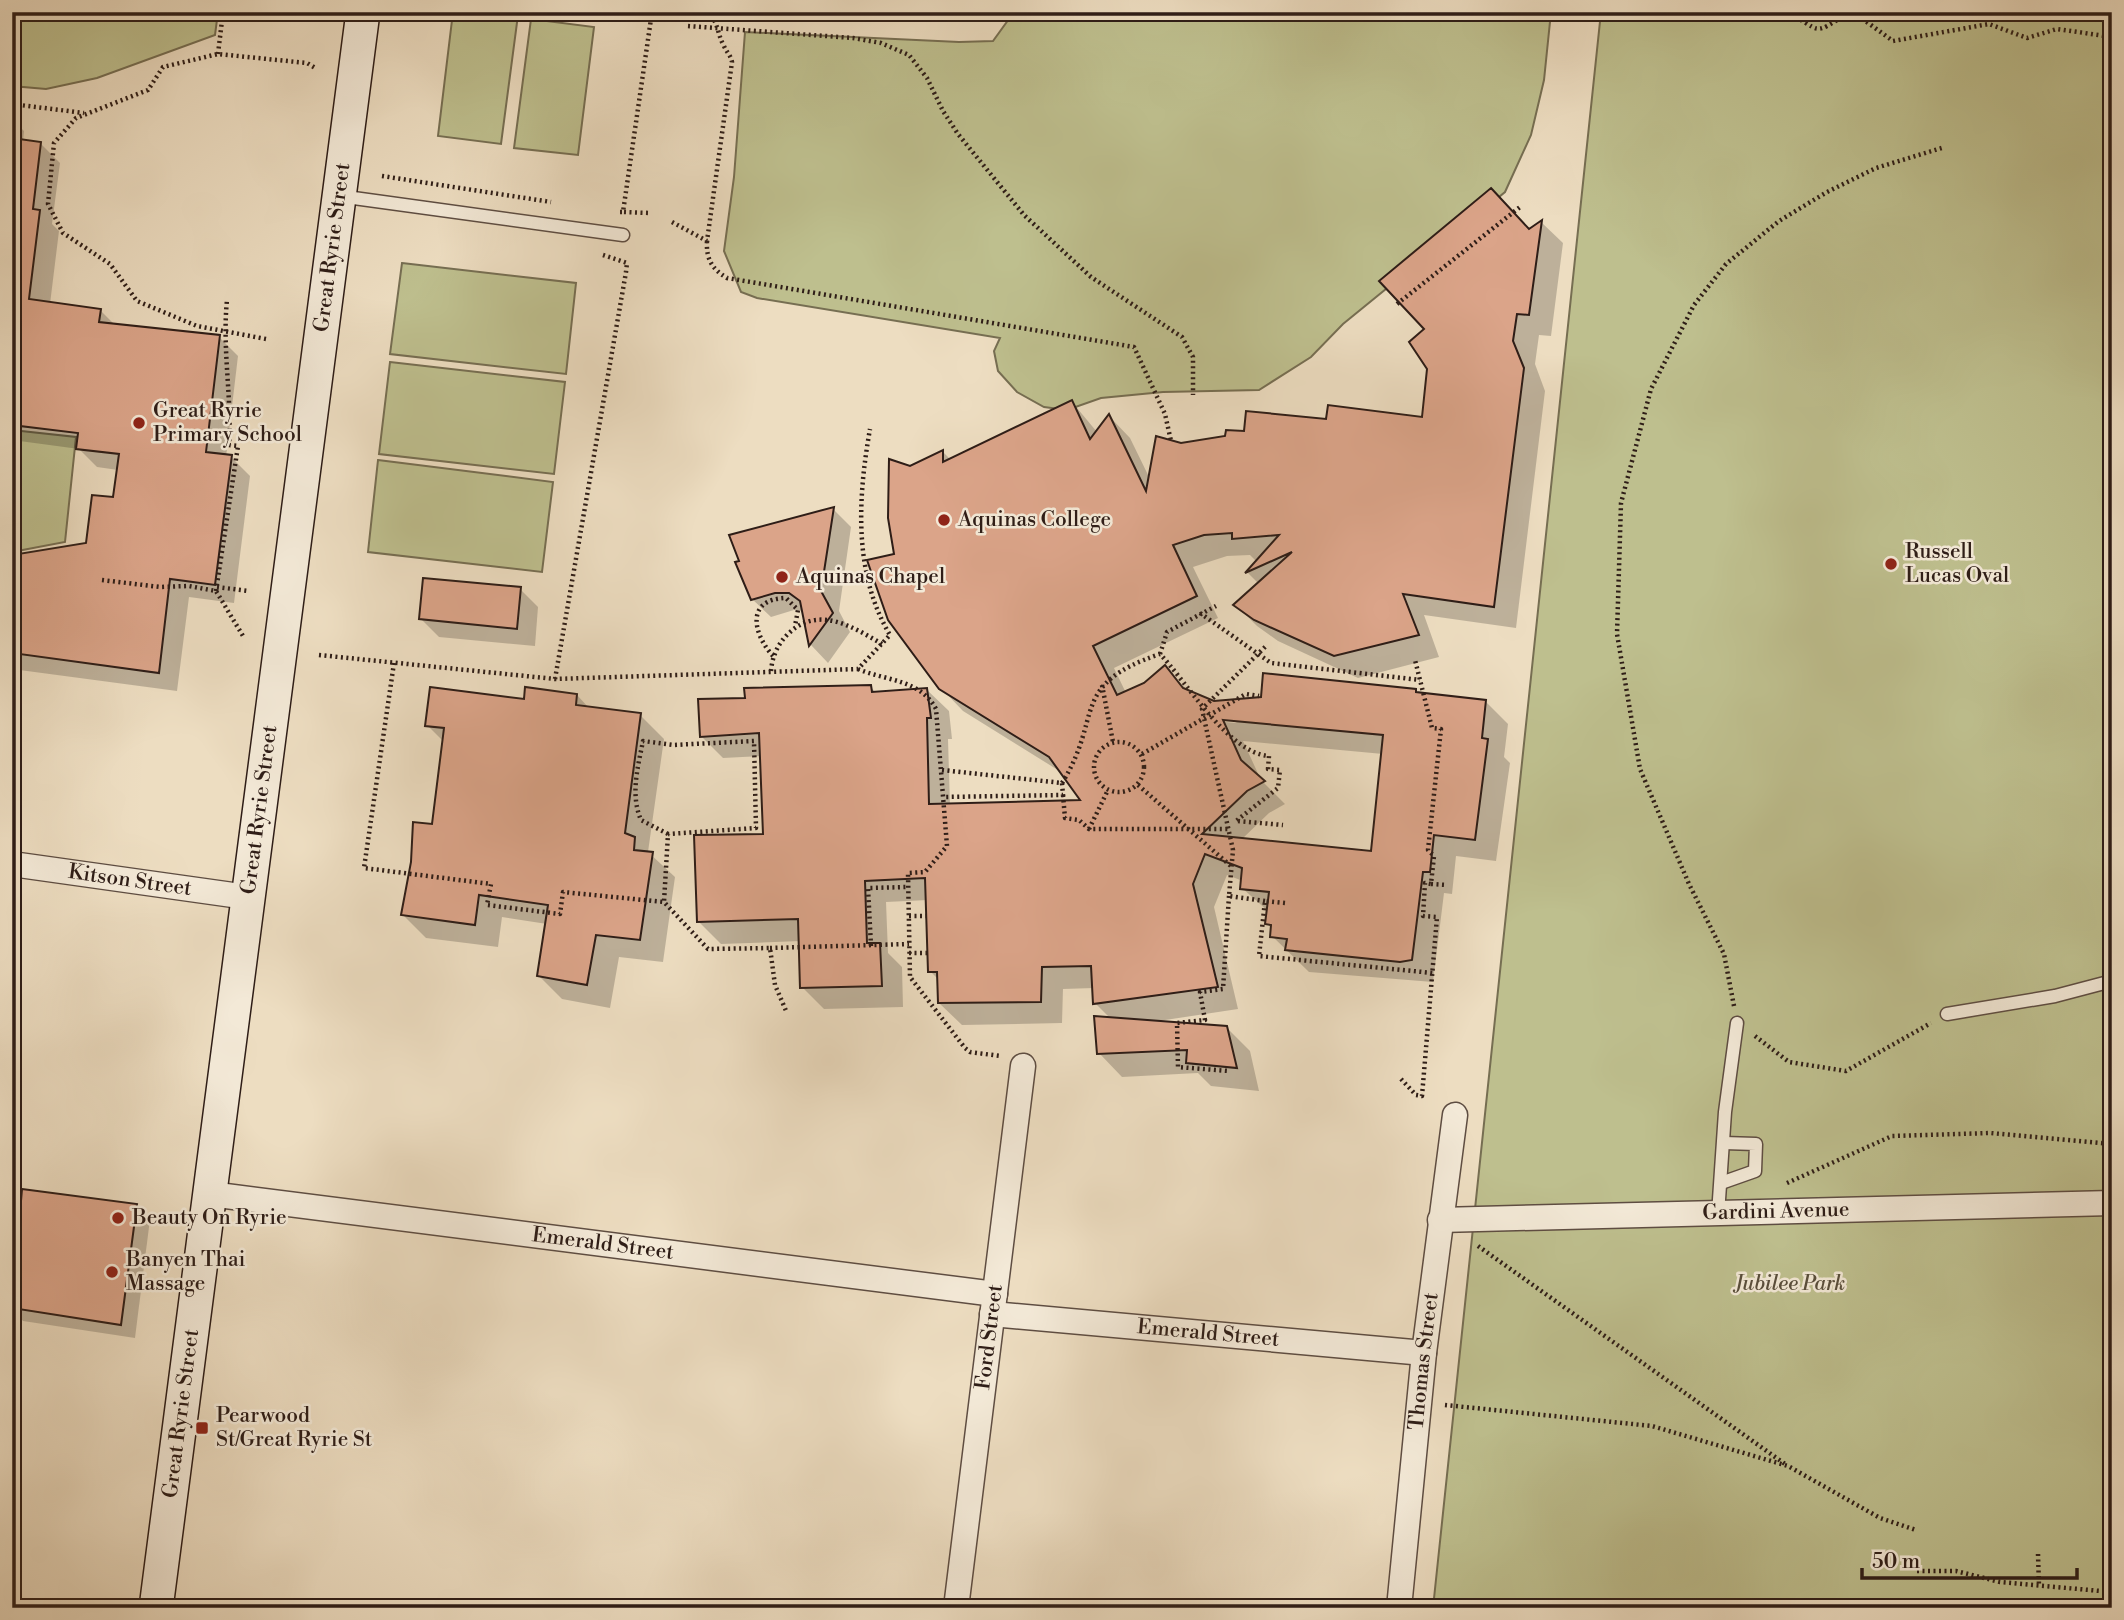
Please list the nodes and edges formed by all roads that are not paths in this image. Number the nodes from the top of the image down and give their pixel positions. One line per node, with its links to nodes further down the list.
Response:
1 (363, 12): 2 (main road, Great Ryrie Street)
2 (338, 196): 3 (lane); 5 (main road, Great Ryrie Street)
3 (623, 235)
4 (12, 864): 5 (street, Kitson Street)
5 (247, 897): 13 (main road, Great Ryrie Street)
6 (2112, 982): 7 (lane)
7 (1947, 1014)
8 (1737, 1023): 11 (lane)
9 (1025, 1060): 17 (street, Ford Street)
10 (1455, 1115): 16 (street, Thomas Street)
11 (1724, 1143): 12 (lane); 12 (lane)
12 (1721, 1183): 15 (lane)
13 (210, 1194): 17 (street, Emerald Street); 19 (main road, Great Ryrie Street)
14 (2112, 1203): 15 (street, Gardini Avenue)
15 (1718, 1214): 16 (street, Gardini Avenue)
16 (1440, 1220): 18 (street, Thomas Street)
17 (994, 1304): 18 (street, Emerald Street); 20 (street, Ford Street)
18 (1424, 1353): 21 (street, Thomas Street)
19 (156, 1608)
20 (956, 1608)
21 (1399, 1608)

